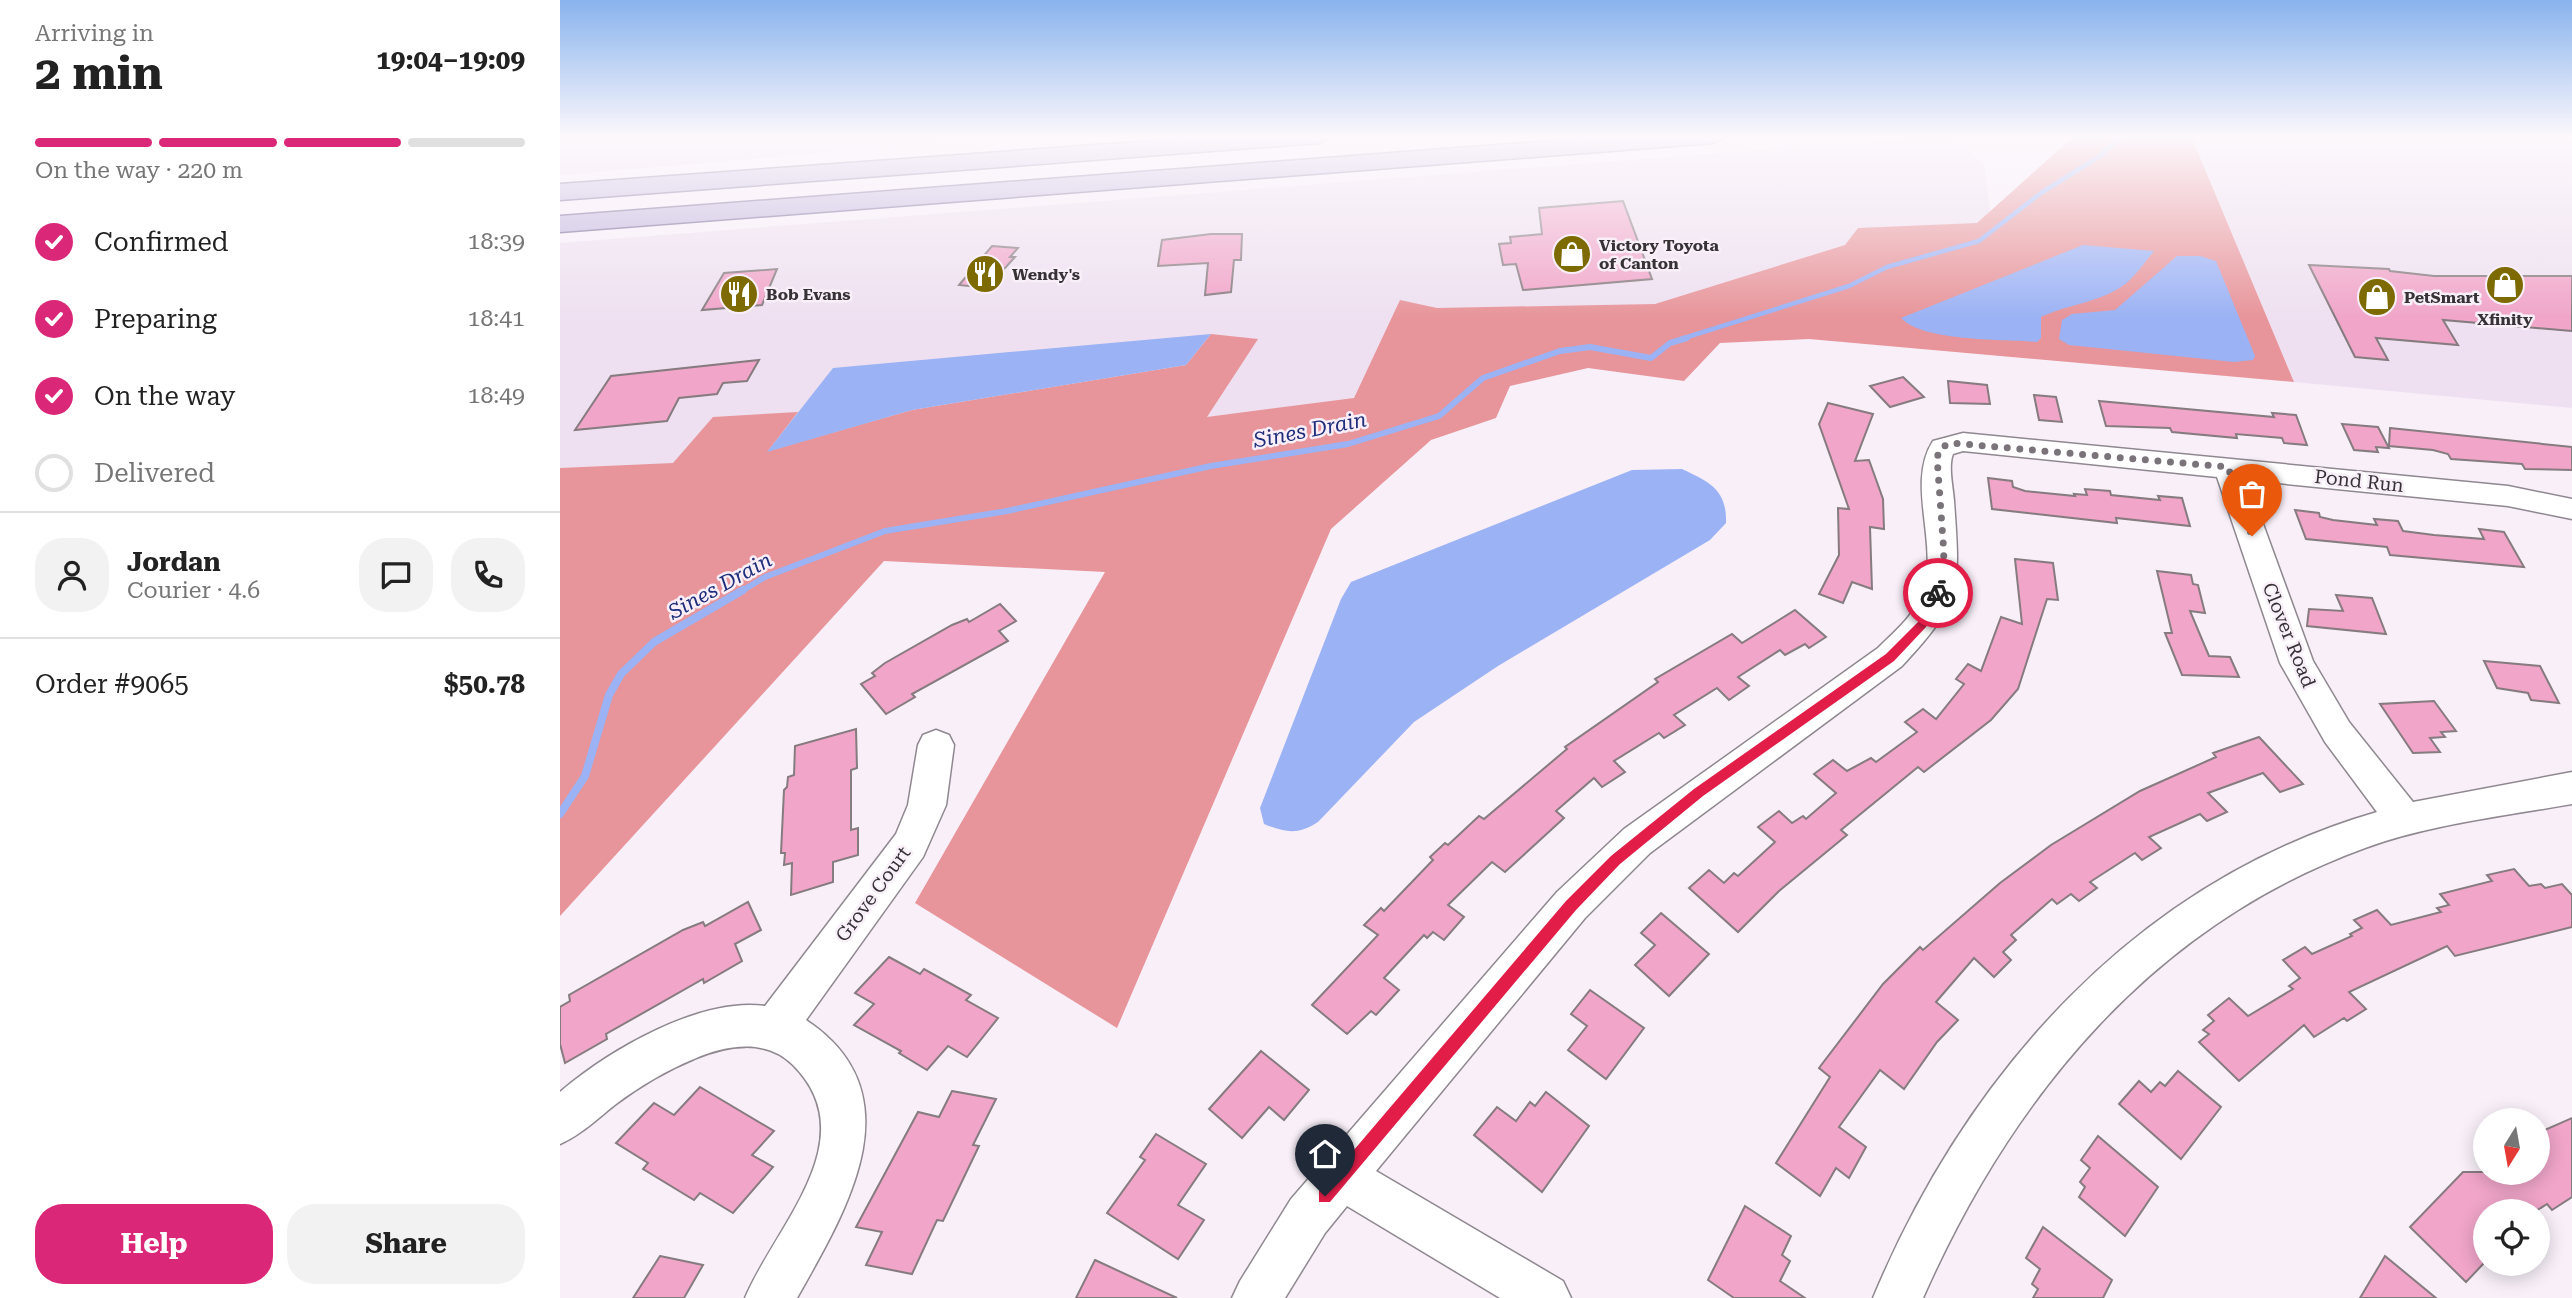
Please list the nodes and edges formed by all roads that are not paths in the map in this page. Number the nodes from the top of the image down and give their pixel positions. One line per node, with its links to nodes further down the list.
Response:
1 (925, 197): 2 (main road)
2 (560, 224)
3 (2228, 467): 4 (street, Pond Run); 7 (street, Clover Road); 10 (street, Pond Run)
4 (2572, 509)
5 (936, 745): 8 (street, Grove Court)
6 (2572, 788): 7 (street)
7 (2405, 820): 14 (street)
8 (775, 1028): 9 (street); 11 (street)
9 (560, 1121)
10 (1341, 1176): 12 (street, Pond Run); 13 (street)
11 (770, 1298)
12 (1257, 1298)
13 (1546, 1298)
14 (1898, 1298)

